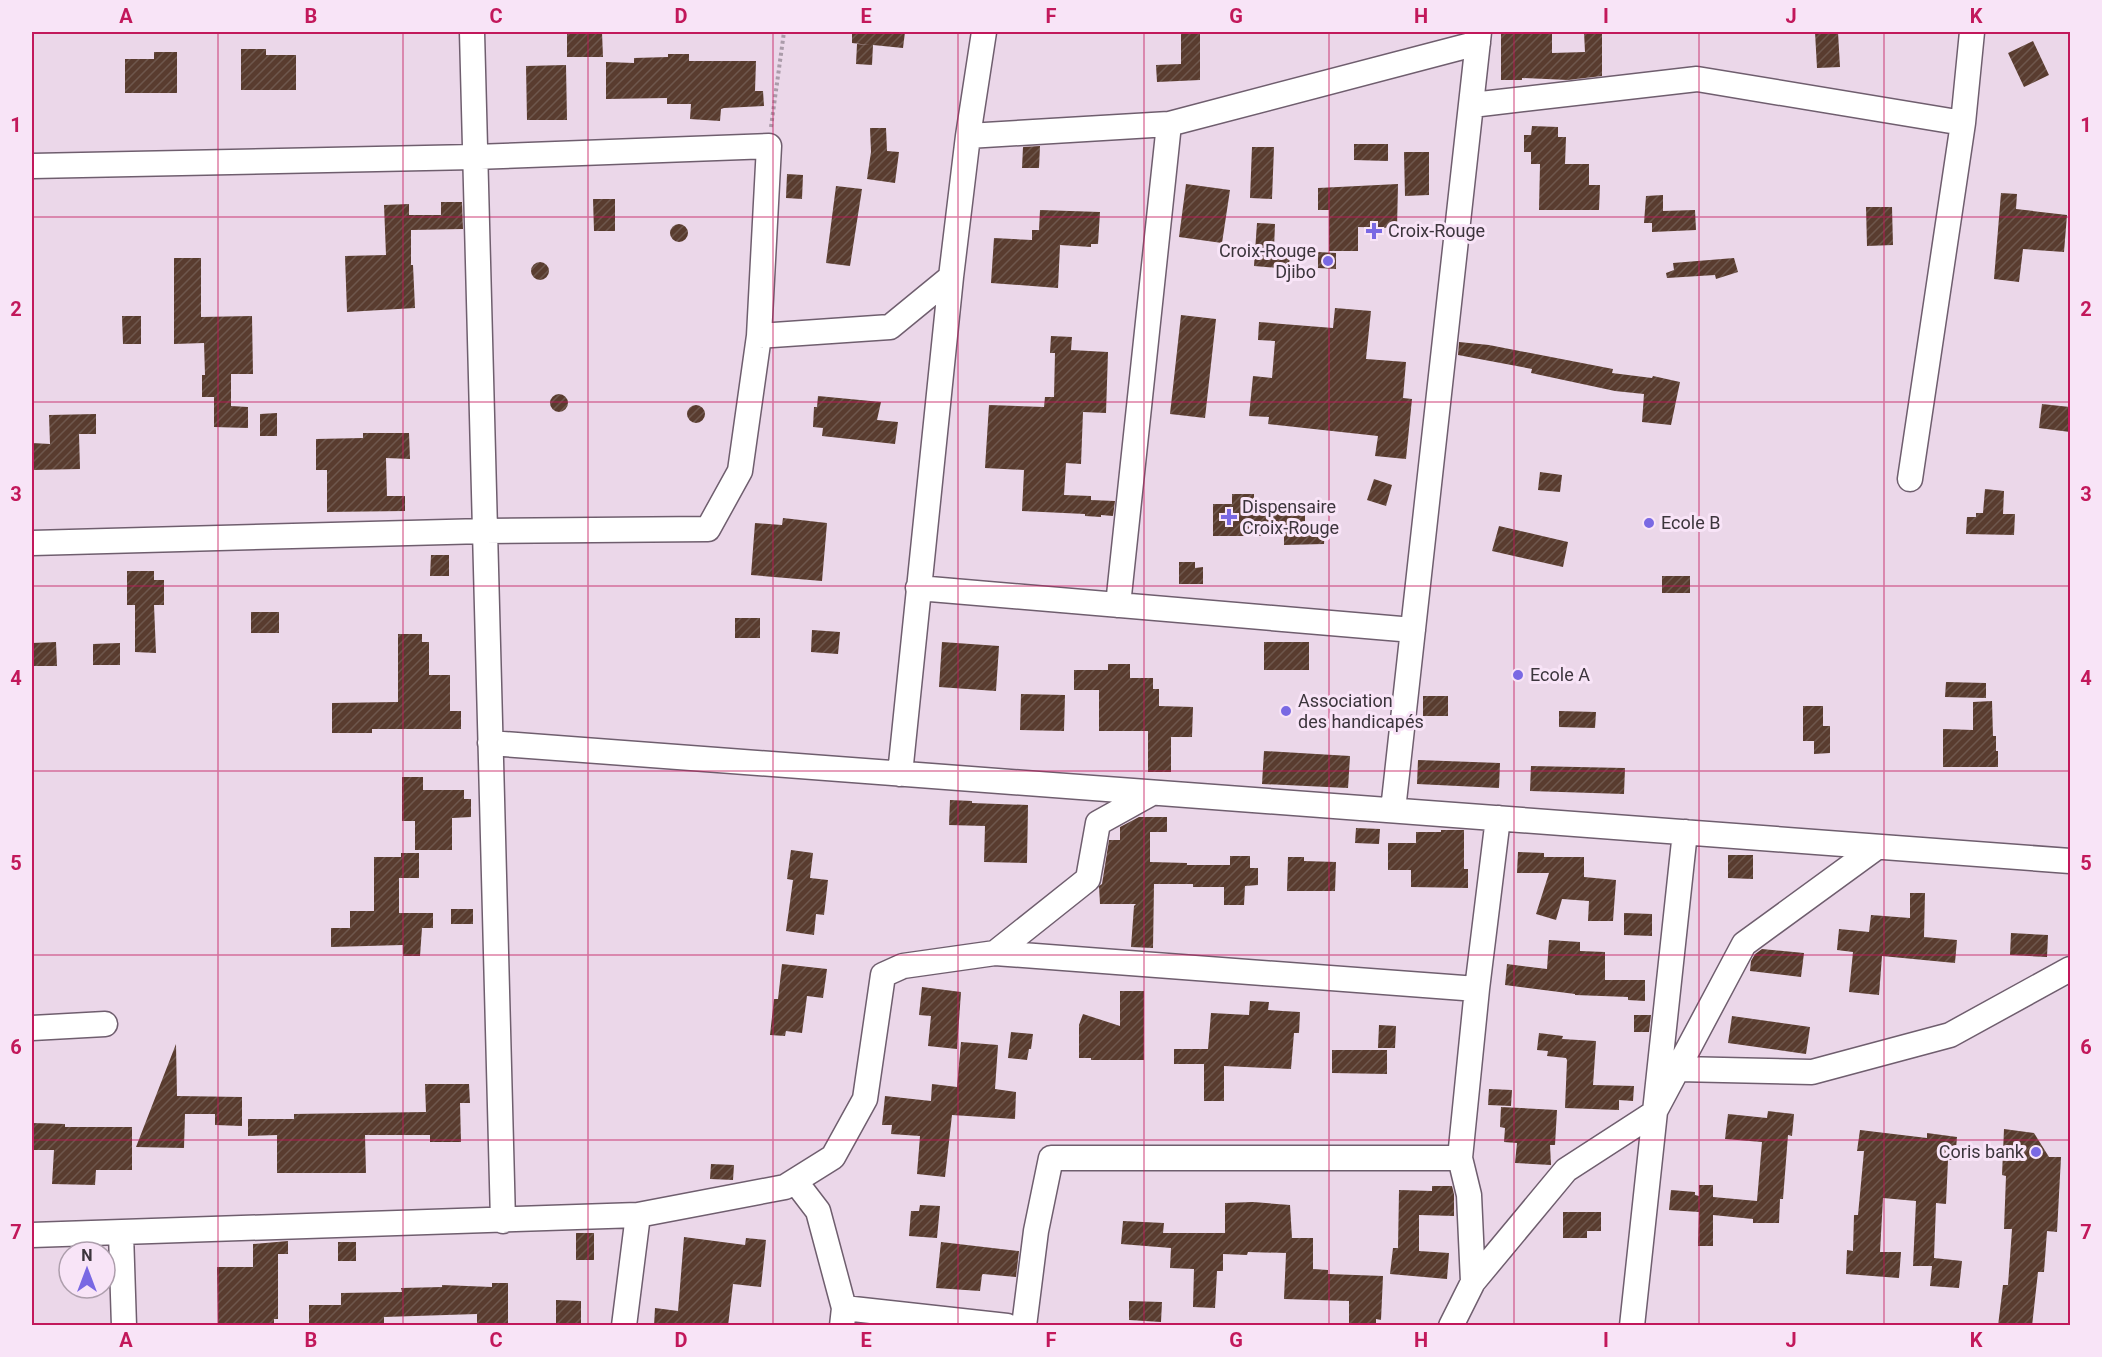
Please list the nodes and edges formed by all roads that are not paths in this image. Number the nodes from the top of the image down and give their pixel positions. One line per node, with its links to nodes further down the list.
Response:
1 (472, 32): 9 (street)
2 (984, 32): 8 (street)
3 (1972, 32): 6 (street)
4 (1479, 37): 5 (street); 7 (street)
5 (1472, 105): 6 (street); 18 (street)
6 (1963, 123): 13 (street)
7 (1168, 124): 8 (street); 17 (street)
8 (968, 136): 11 (street)
9 (474, 157): 10 (street); 12 (street); 14 (street)
10 (32, 166)
11 (951, 277): 12 (street); 16 (street)
12 (759, 336): 14 (street)
13 (1910, 479)
14 (485, 531): 15 (street); 19 (street)
15 (32, 543)
16 (918, 588): 17 (street); 20 (street)
17 (1118, 605): 18 (street)
18 (1413, 630): 22 (street)
19 (490, 743): 20 (street); 37 (street)
20 (900, 774): 21 (street)
21 (1152, 793): 22 (street); 27 (street)
22 (1393, 810): 23 (street)
23 (1498, 818): 24 (street); 29 (street)
24 (1684, 832): 25 (street); 33 (street)
25 (1877, 847): 26 (street); 32 (street)
26 (2070, 861)
27 (995, 953): 29 (street); 35 (street)
28 (2070, 969): 32 (street)
29 (1477, 989): 34 (street)
30 (105, 1024): 31 (street)
31 (32, 1028)
32 (1678, 1069): 33 (street)
33 (1654, 1113): 40 (street); 47 (street)
34 (1460, 1158): 40 (street); 45 (street)
35 (795, 1181): 36 (street); 41 (street)
36 (638, 1215): 37 (street); 43 (street)
37 (502, 1221): 38 (street)
38 (121, 1233): 39 (street); 42 (street)
39 (32, 1235)
40 (1473, 1282): 46 (street)
41 (839, 1320): 44 (street)
42 (124, 1326)
43 (624, 1326)
44 (1007, 1326)
45 (1024, 1326)
46 (1452, 1326)
47 (1632, 1326)

